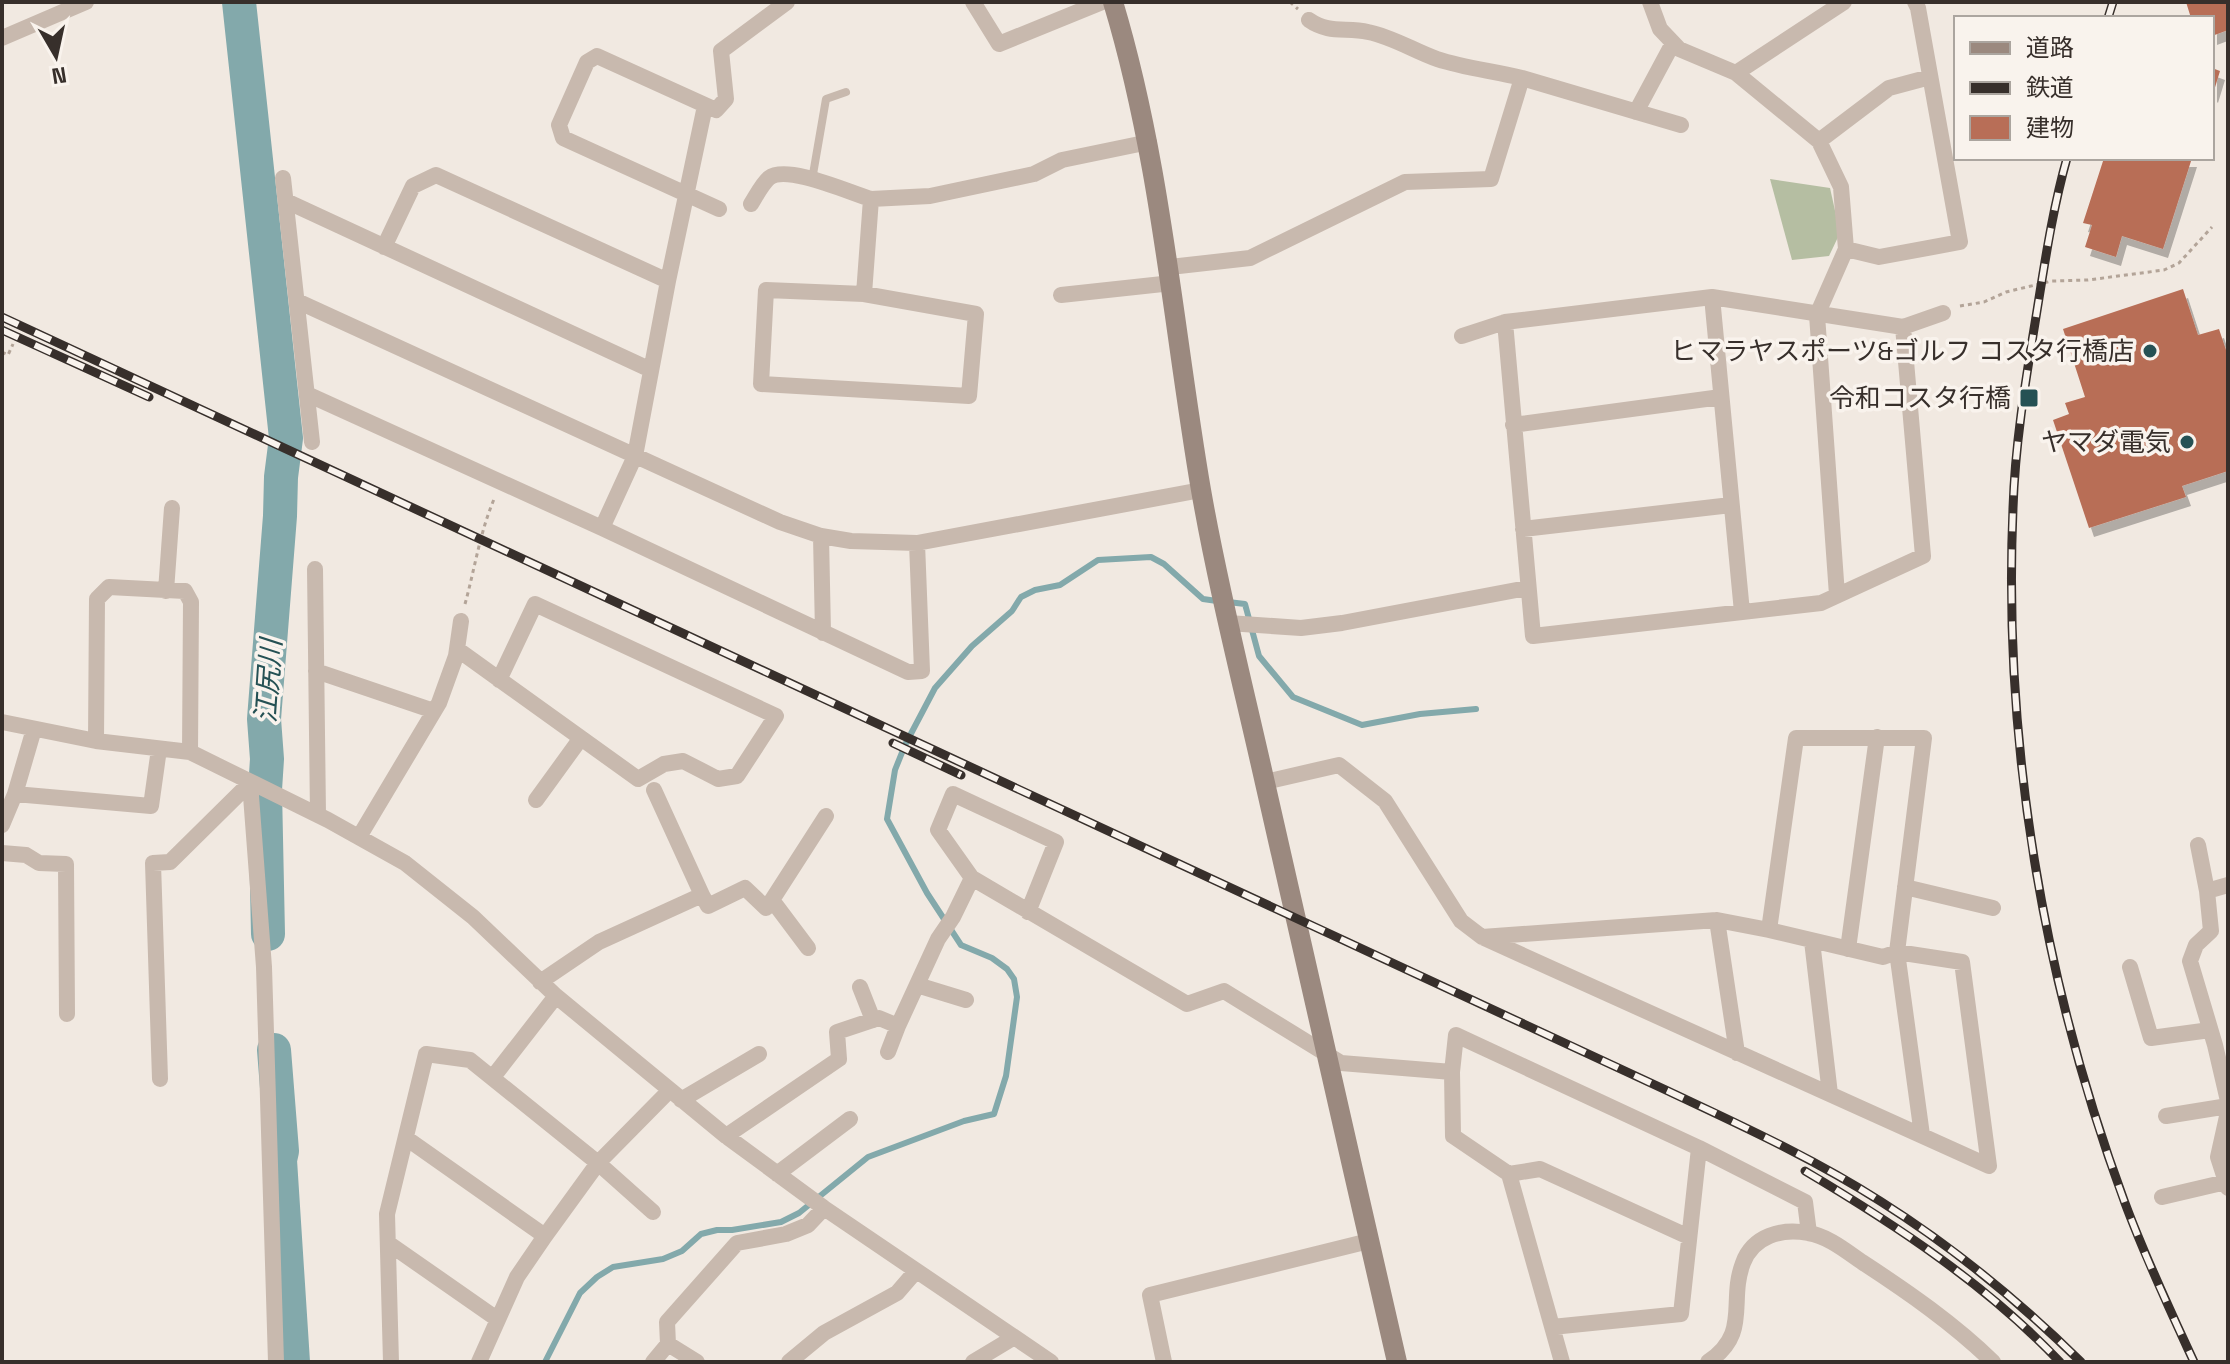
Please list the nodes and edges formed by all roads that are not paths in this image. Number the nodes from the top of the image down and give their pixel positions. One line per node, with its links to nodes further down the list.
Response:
1 (86, 2): 10 (street)
2 (787, 2): 16 (street)
3 (973, 2): 4 (street)
4 (1102, 2)
5 (1113, 2): 20 (street)
6 (1650, 2): 11 (street)
7 (1844, 2): 12 (street)
8 (1915, 2): 13 (street)
9 (1309, 20): 14 (street)
10 (2, 38)
11 (1673, 43): 12 (street); 17 (street)
12 (1736, 73): 19 (street)
13 (1930, 77): 19 (street); 29 (street)
14 (1522, 78): 17 (street); 30 (street)
15 (846, 92): 22 (lane)
16 (705, 106): 23 (street); 23 (street)
17 (1636, 112): 18 (street)
18 (1681, 125)
19 (1819, 141): 29 (street)
20 (1149, 142): 24 (street); 30 (street)
21 (283, 178): 25 (street)
22 (812, 180): 24 (street); 26 (street)
23 (687, 195): 27 (street); 31 (street)
24 (871, 199): 32 (street)
25 (286, 201): 28 (street); 35 (street)
26 (751, 204)
27 (719, 209)
28 (384, 247): 31 (street); 41 (street)
29 (1846, 249): 37 (street)
30 (1171, 275): 33 (street); 47 (street)
31 (668, 281): 41 (street)
32 (864, 294): 32 (street)
33 (1061, 295)
34 (1712, 297): 37 (street); 38 (street); 43 (street)
35 (297, 301): 42 (street); 46 (street)
36 (1943, 313): 39 (street)
37 (1817, 315): 39 (street); 57 (street)
38 (1505, 322): 40 (street); 44 (street)
39 (1903, 327): 57 (street)
40 (1462, 336)
41 (651, 370): 46 (street)
42 (307, 394): 45 (street); 50 (street)
43 (1721, 397): 44 (street); 48 (street)
44 (1513, 425): 51 (street)
45 (312, 442)
46 (635, 456): 50 (street); 52 (street)
47 (1201, 490): 53 (street); 60 (street)
48 (1731, 505): 51 (street); 58 (street)
49 (172, 508): 56 (street)
50 (602, 528): 61 (street)
51 (1523, 529): 55 (street)
52 (821, 536): 53 (street); 61 (street)
53 (917, 543): 61 (street)
54 (315, 569): 63 (street)
55 (1527, 588): 58 (street); 60 (street)
56 (166, 591): 70 (street); 72 (street)
57 (1837, 595): 58 (street)
58 (1742, 612)
59 (461, 621): 62 (street)
60 (1228, 623): 73 (street)
61 (823, 633)
62 (457, 649): 64 (street); 65 (street)
63 (316, 671): 65 (street); 78 (street)
64 (499, 680): 69 (street); 69 (street)
65 (434, 711): 81 (street)
66 (2, 722): 67 (street)
67 (34, 729): 70 (street); 76 (street)
68 (1877, 737): 86 (street); 93 (street); 97 (street)
69 (581, 738): 77 (street)
70 (96, 741): 71 (street)
71 (159, 749): 72 (street); 76 (street)
72 (190, 752): 74 (street)
73 (1265, 782): 94 (street); 112 (street)
74 (250, 783): 78 (street); 115 (street); 142 (street)
75 (654, 790): 88 (street)
76 (15, 794): 80 (street)
77 (536, 800)
78 (318, 815): 81 (street)
79 (826, 816): 89 (street)
80 (2, 825)
81 (359, 837): 100 (street)
82 (2198, 845): 87 (street)
83 (2, 853): 105 (street)
84 (972, 878): 91 (street); 91 (street); 101 (street)
85 (2228, 885): 87 (street)
86 (1905, 887): 90 (street); 98 (street)
87 (2207, 891): 108 (street)
88 (702, 895): 89 (street); 100 (street)
89 (772, 900): 96 (street)
90 (1993, 908)
91 (1028, 912): 112 (street)
92 (1717, 920): 93 (street); 94 (street); 110 (street)
93 (1769, 930): 95 (street)
94 (1482, 937): 110 (street)
95 (1812, 941): 97 (street); 116 (street)
96 (808, 948)
97 (1848, 949): 98 (street)
98 (1897, 952): 121 (street); 121 (street)
99 (2130, 967): 108 (street)
100 (540, 982): 103 (street)
101 (917, 985): 104 (street); 107 (street)
102 (860, 987): 106 (street)
103 (556, 996): 114 (street); 117 (street)
104 (966, 1000)
105 (67, 1014)
106 (873, 1020): 107 (street); 122 (street)
107 (898, 1026): 109 (street)
108 (2218, 1039): 118 (street)
109 (888, 1052)
110 (1737, 1053): 116 (street)
111 (759, 1054): 117 (street)
112 (1326, 1056): 113 (street); 135 (street)
113 (1452, 1072): 124 (street); 127 (street)
114 (493, 1077): 123 (street); 125 (street)
115 (160, 1079)
116 (1830, 1094): 121 (street)
117 (675, 1095): 122 (street); 125 (street)
118 (2228, 1106): 119 (street); 128 (street)
119 (2166, 1116)
120 (850, 1119): 126 (street)
121 (1922, 1135)
122 (726, 1136): 126 (street)
123 (406, 1138): 133 (street); 136 (street)
124 (1699, 1148): 132 (street); 134 (street)
125 (598, 1163): 131 (street); 133 (street)
126 (777, 1174): 130 (street)
127 (1509, 1174): 134 (street); 139 (street)
128 (2228, 1186): 129 (street)
129 (2162, 1197)
130 (824, 1208): 137 (street); 141 (street)
131 (653, 1212)
132 (1809, 1233): 153 (street); 154 (street)
133 (545, 1236): 138 (street)
134 (1689, 1237): 139 (street)
135 (1369, 1241): 150 (street); 151 (street)
136 (388, 1243): 138 (street); 143 (street)
137 (916, 1271): 140 (street); 147 (street)
138 (497, 1319): 144 (street)
139 (1552, 1327): 152 (street)
140 (1013, 1338): 148 (street); 149 (street)
141 (668, 1344): 145 (street); 146 (street)
142 (276, 1362)
143 (391, 1362)
144 (479, 1362)
145 (653, 1362)
146 (697, 1362)
147 (789, 1362)
148 (973, 1362)
149 (1051, 1362)
150 (1164, 1362)
151 (1397, 1362)
152 (1562, 1362)
153 (1708, 1362)
154 (1993, 1362)

